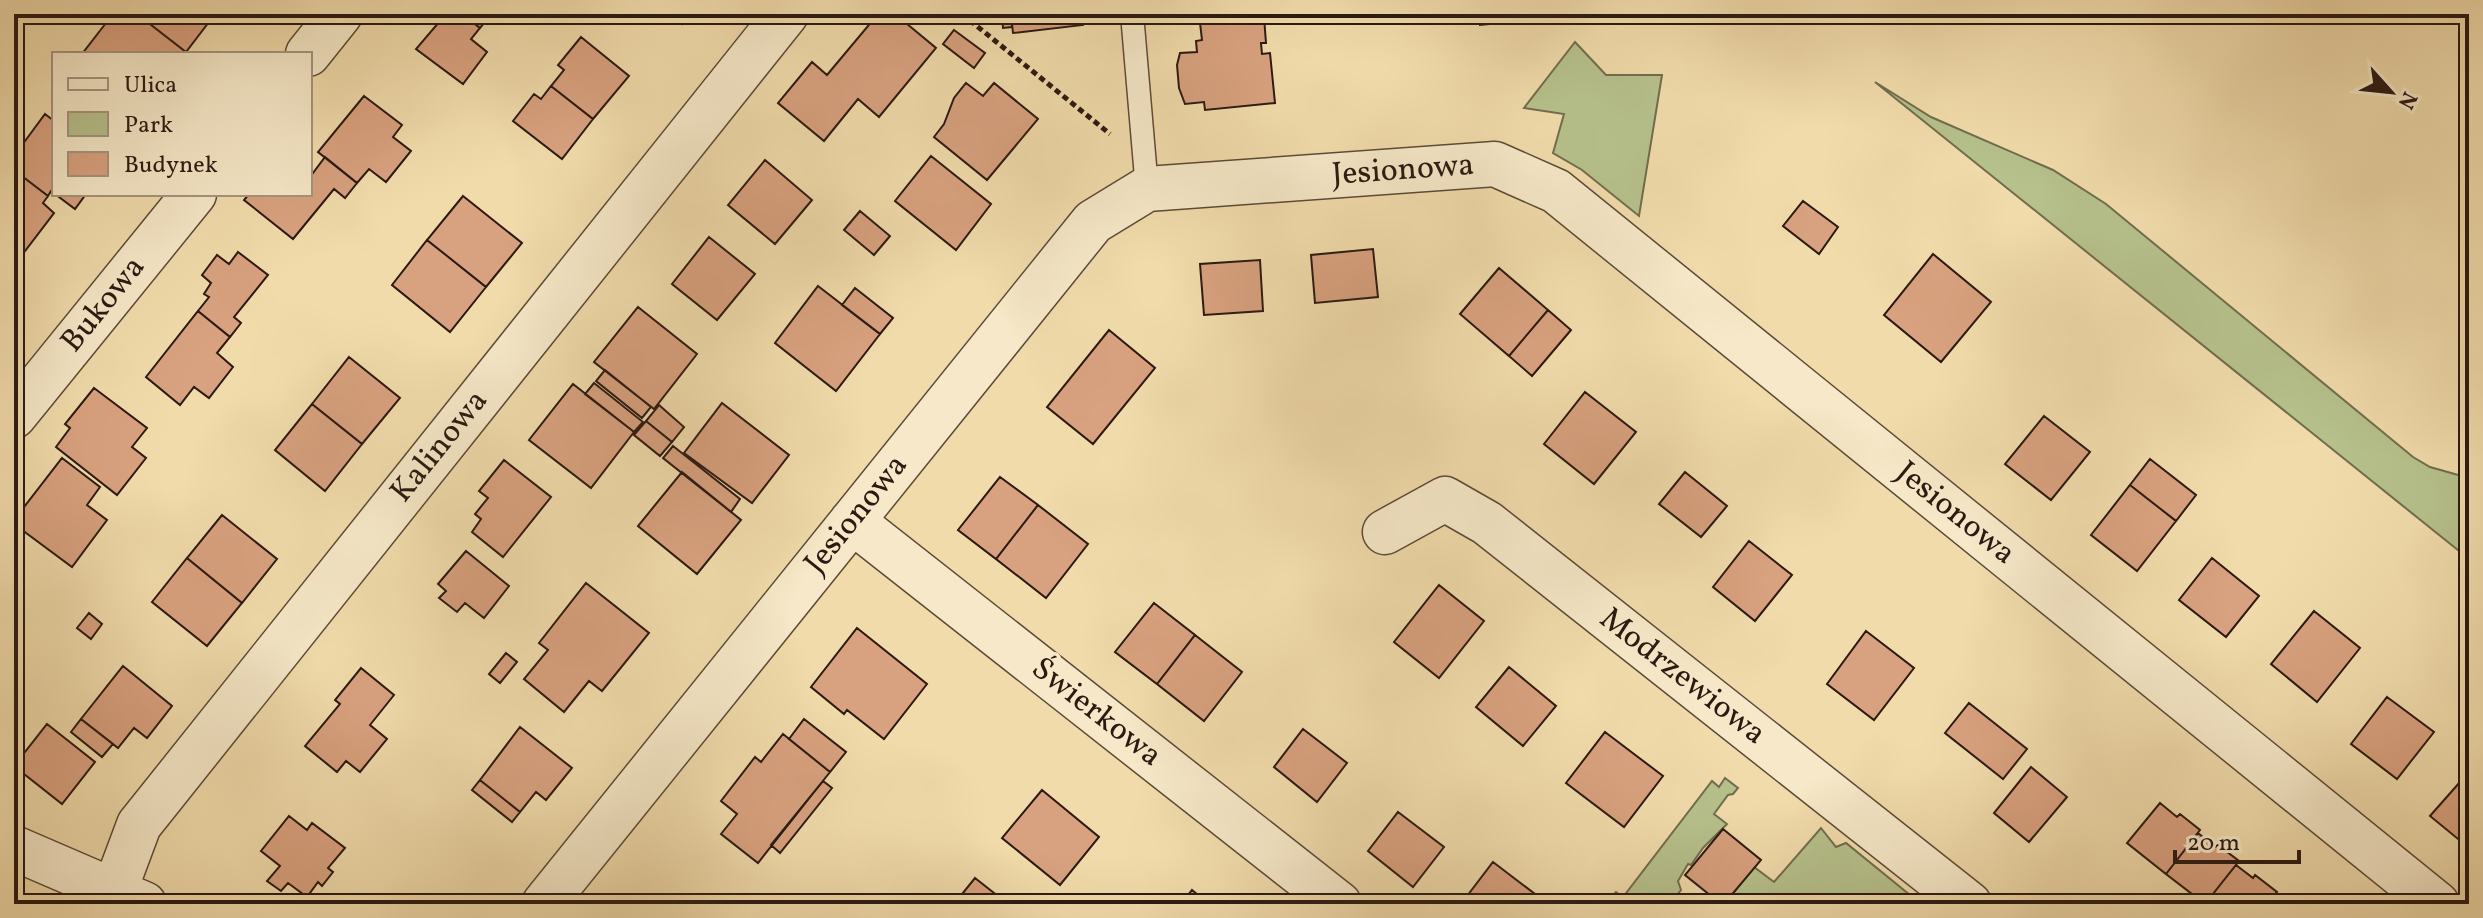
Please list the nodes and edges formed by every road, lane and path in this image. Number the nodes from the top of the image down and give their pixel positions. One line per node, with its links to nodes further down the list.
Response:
1 (340, 14): 5 (street)
2 (786, 14): 12 (street, Kalinowa)
3 (962, 14): 6 (path)
4 (1132, 14): 6 (lane)
5 (310, 52)
6 (1146, 177): 9 (street, Jesionowa); 16 (street, Jesionowa)
7 (192, 196): 8 (street, Bukowa)
8 (14, 416)
9 (852, 521): 13 (street, Jesionowa); 14 (street, Świerkowa)
10 (1385, 532): 15 (street, Modrzewiowa)
11 (14, 848): 12 (street)
12 (129, 898)
13 (544, 904)
14 (1339, 904)
15 (1969, 904)
16 (2437, 904)

